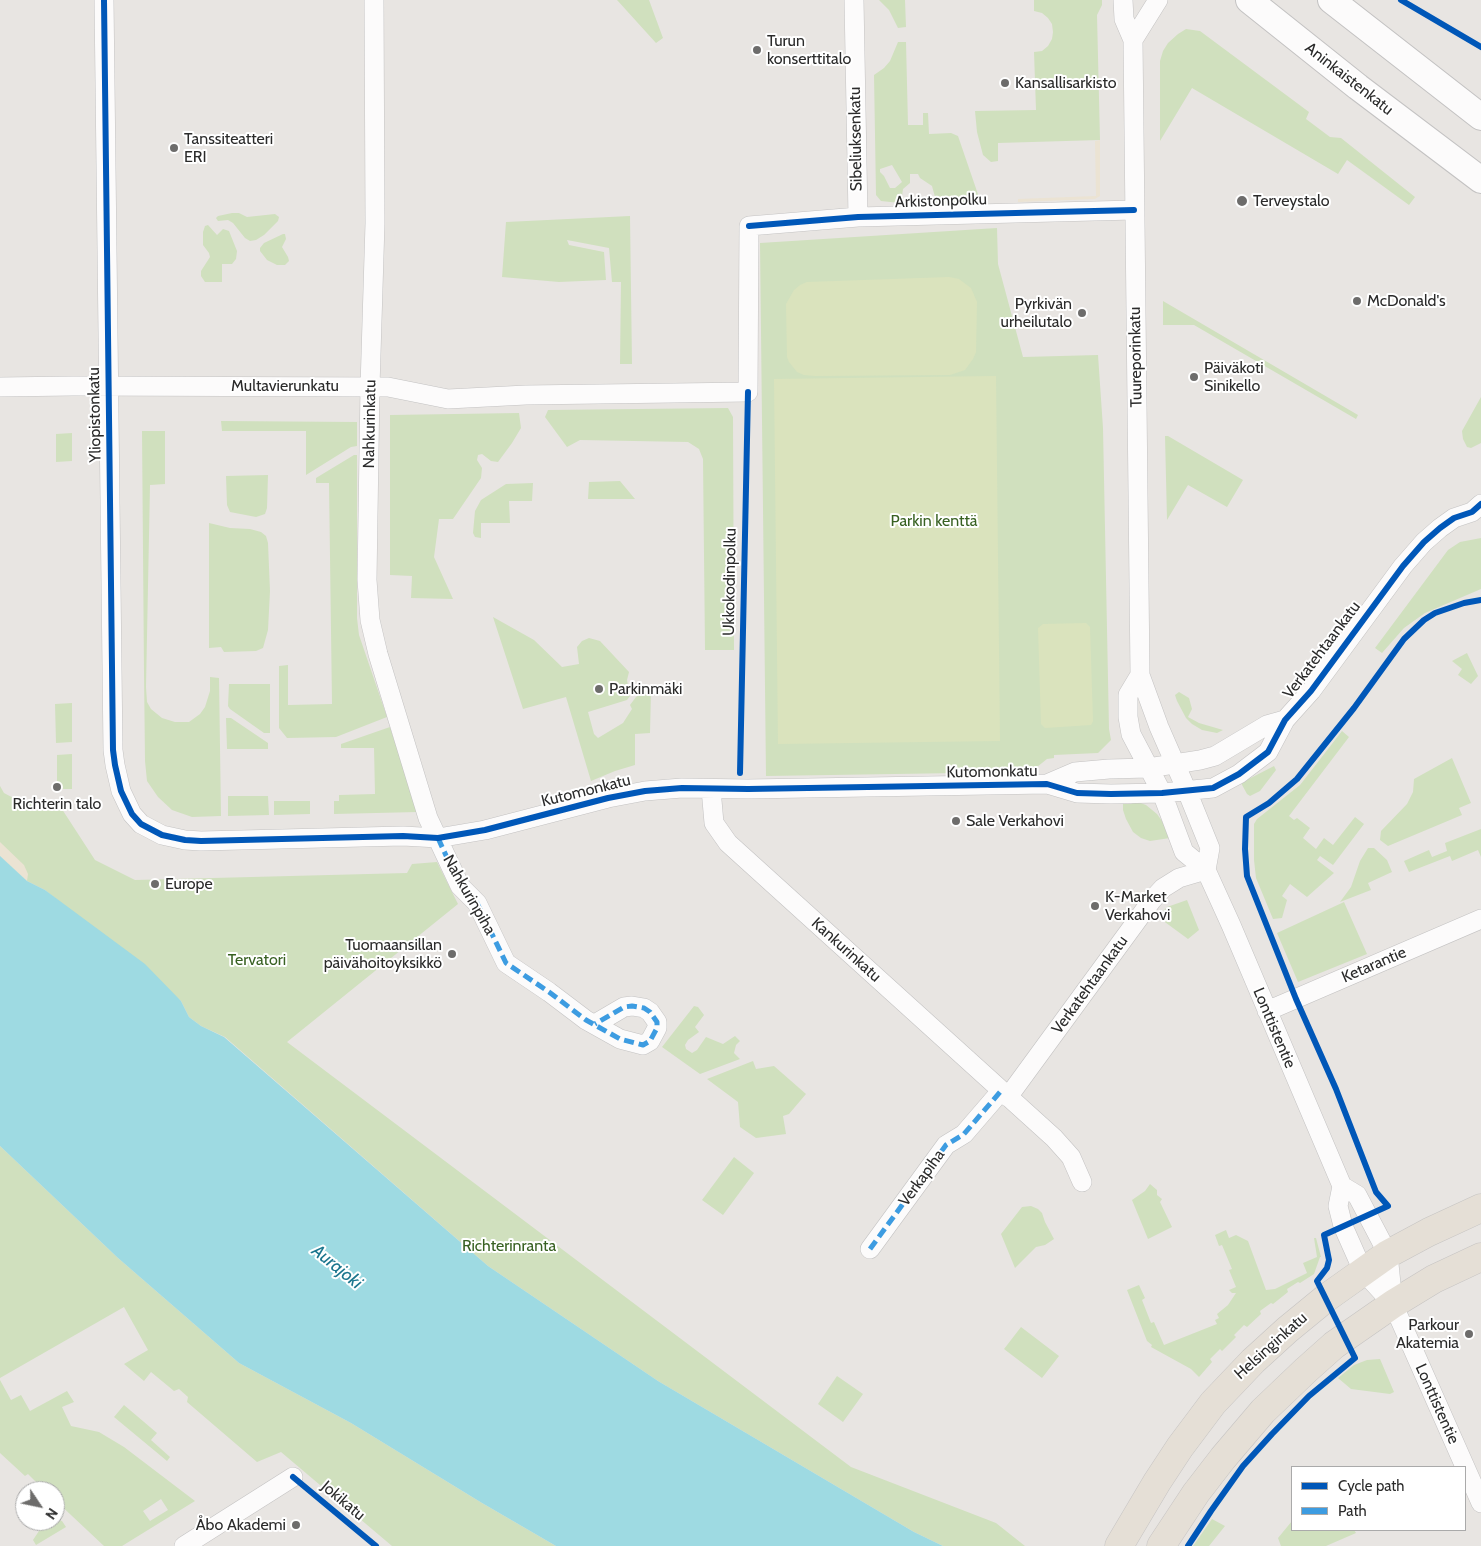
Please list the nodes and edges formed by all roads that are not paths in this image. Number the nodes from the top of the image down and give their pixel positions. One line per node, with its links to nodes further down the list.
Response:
1 (104, 0): 16 (street, Yliopistonkatu)
2 (374, 0): 18 (street, Nahkurinkatu)
3 (854, 0): 15 (street, Sibeliuksenkatu)
4 (1123, 0): 8 (street, Tuureporinkatu)
5 (1158, 0): 8 (street)
6 (1249, 0): 11 (main road, Aninkaistenkatu)
7 (1331, 0): 9 (main road)
8 (1133, 40): 14 (street, Tuureporinkatu)
9 (1481, 117)
10 (1481, 156): 11 (main road)
11 (1451, 157): 12 (main road); 13 (main road)
12 (1481, 180)
13 (1481, 196)
14 (1134, 210): 15 (street, Arkistonpolku); 21 (street, Tuureporinkatu)
15 (858, 217): 19 (street, Arkistonpolku)
16 (108, 386): 17 (street, Multavierunkatu); 18 (street, Multavierunkatu); 29 (street, Yliopistonkatu)
17 (0, 387)
18 (370, 387): 19 (street, Multavierunkatu); 30 (street, Nahkurinkatu)
19 (748, 392)
20 (1478, 510): 22 (street, Verkatehtaankatu)
21 (1140, 675): 23 (street, Tuureporinkatu); 24 (street, Tuureporinkatu)
22 (1285, 720): 23 (street, Verkatehtaankatu); 27 (street, Verkatehtaankatu)
23 (1175, 763): 24 (street, Verkatehtaankatu); 27 (street, Tuureporinkatu)
24 (1148, 768): 25 (street, Kutomonkatu); 28 (street, Tuureporinkatu)
25 (1047, 784): 26 (street, Kutomonkatu); 28 (street, Kutomonkatu)
26 (711, 789): 30 (street, Kutomonkatu); 35 (street, Kankurinkatu)
27 (1187, 790): 28 (street, Verkatehtaankatu); 31 (street)
28 (1162, 793): 31 (street, Lonttistentie)
29 (141, 824): 30 (street, Kutomonkatu)
30 (438, 838): 34 (street, Nahkurinpiha)
31 (1206, 870): 33 (street, Lonttistentie); 35 (street, Verkatehtaankatu)
32 (1481, 919): 33 (street, Ketarantie)
33 (1267, 1011): 37 (street, Lonttistentie)
34 (595, 1024)
35 (1004, 1094): 36 (street, Kankurinkatu); 39 (street, Verkapiha)
36 (1082, 1182)
37 (1342, 1186): 40 (street, Lonttistentie); 42 (street, Lonttistentie)
38 (1481, 1208): 40 (main road, Helsinginkatu)
39 (870, 1249)
40 (1388, 1254): 42 (main road, Helsinginkatu); 43 (street, Lonttistentie)
41 (1481, 1258): 43 (main road)
42 (1363, 1271): 43 (street, Lonttistentie); 49 (main road, Helsinginkatu)
43 (1393, 1304): 44 (street, Lonttistentie); 50 (main road)
44 (1465, 1466)
45 (1466, 1469): 47 (street, Lonttistentie)
46 (293, 1477): 48 (street)
47 (1481, 1503)
48 (184, 1546)
49 (1119, 1546)
50 (1161, 1546)

